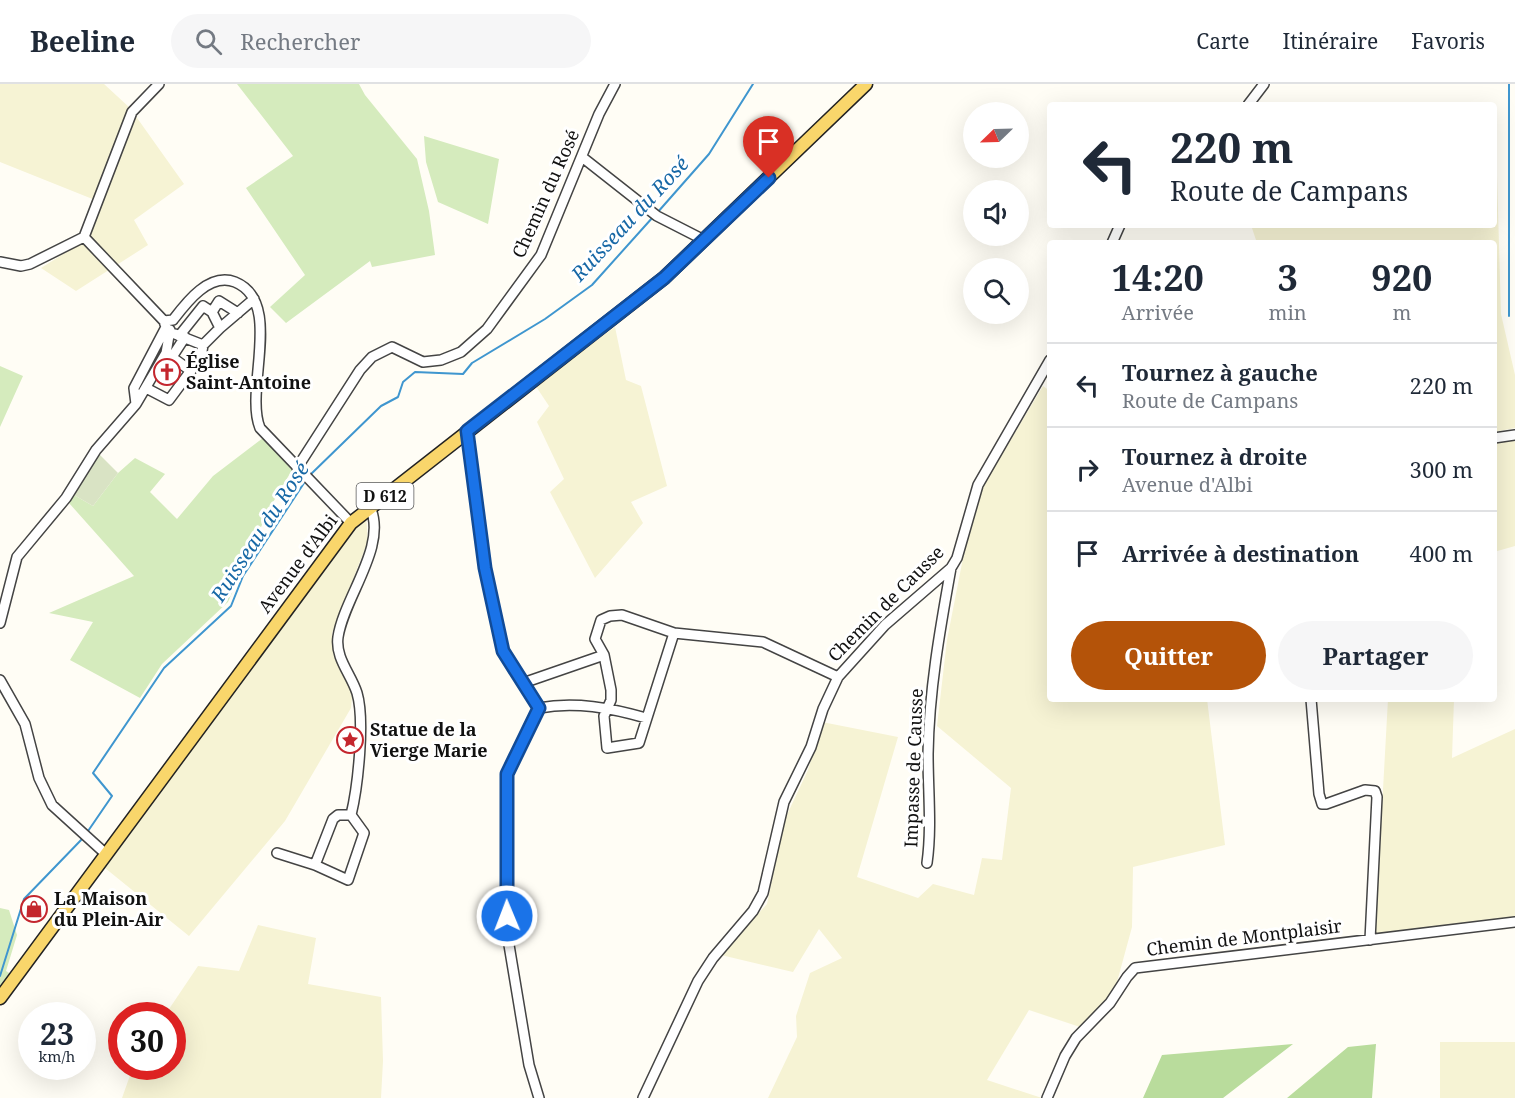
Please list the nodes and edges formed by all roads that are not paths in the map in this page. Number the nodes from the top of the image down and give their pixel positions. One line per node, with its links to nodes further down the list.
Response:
1 (159, 84): 7 (street)
2 (615, 84): 6 (street, Chemin du Rosé)
3 (866, 84): 8 (main road, Avenue d'Albi / D 612)
4 (1264, 84): 5 (street)
5 (1250, 102)
6 (582, 157): 8 (street); 25 (street, Chemin du Rosé)
7 (84, 237): 9 (street); 13 (street)
8 (704, 240): 22 (main road, Avenue d'Albi / D 612)
9 (0, 262)
10 (254, 299): 12 (street); 13 (street); 25 (street)
11 (212, 312): 12 (street); 14 (street); 15 (street)
12 (238, 312): 14 (street)
13 (167, 326): 15 (street); 17 (street); 21 (street)
14 (220, 328): 16 (street)
15 (182, 337): 16 (street); 17 (street)
16 (204, 345): 19 (street)
17 (169, 355): 19 (street); 20 (street)
18 (1047, 365): 28 (street, Chemin de Causse)
19 (191, 371): 20 (street)
20 (146, 388): 21 (street)
21 (136, 404): 29 (street)
22 (467, 431): 26 (main road, Avenue d'Albi / D 612); 34 (street)
23 (1515, 435): 24 (street)
24 (1497, 438)
25 (297, 468): 27 (street)
26 (370, 507): 27 (main road, Avenue d'Albi / D 612); 39 (street)
27 (351, 523): 41 (main road, Avenue d'Albi / D 612)
28 (951, 568): 32 (street, Chemin de Causse); 42 (street, Impasse de Causse)
29 (0, 623)
30 (674, 633): 31 (street); 32 (street); 38 (street)
31 (604, 655): 34 (street); 37 (street)
32 (838, 677): 48 (street, Chemin de Causse)
33 (0, 680): 41 (street)
34 (524, 683): 36 (street)
35 (1311, 702): 45 (street)
36 (539, 708): 37 (street); 47 (street)
37 (608, 708): 38 (street); 38 (street)
38 (646, 718)
39 (351, 815): 43 (street); 43 (street)
40 (277, 853): 43 (street)
41 (107, 855): 46 (main road, Avenue d'Albi / D 612)
42 (927, 863)
43 (315, 865)
44 (1515, 922): 45 (street, Chemin de Montplaisir)
45 (1370, 940): 49 (street, Chemin de Montplaisir)
46 (0, 998)
47 (539, 1098)
48 (643, 1098)
49 (1047, 1098)

